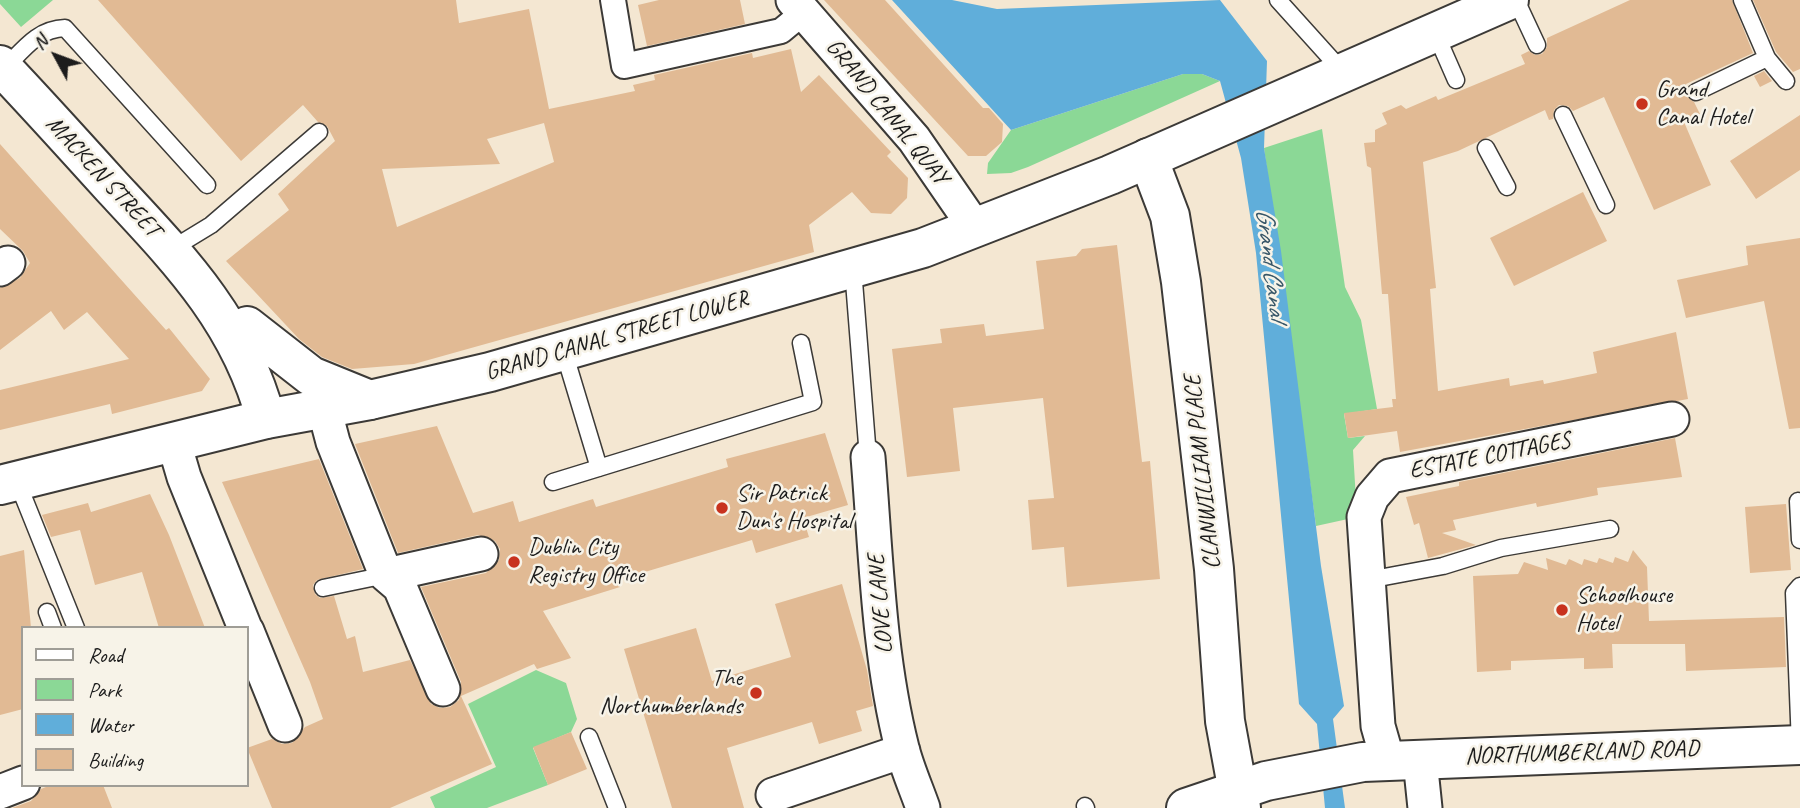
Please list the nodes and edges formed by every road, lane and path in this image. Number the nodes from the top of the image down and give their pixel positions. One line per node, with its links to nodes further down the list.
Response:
1 (613, 0): 6 (street)
2 (1278, 0): 11 (lane)
3 (1509, 0): 7 (main road, GRAND CANAL STREET LOWER)
4 (1516, 0): 8 (lane)
5 (1742, 0): 9 (lane)
6 (799, 6): 22 (street, GRAND CANAL QUAY)
7 (1435, 32): 11 (main road, GRAND CANAL STREET LOWER); 12 (lane)
8 (1536, 45)
9 (1767, 58): 13 (lane); 14 (lane)
10 (2, 67): 19 (lane); 23 (main road, MACKEN STREET)
11 (1329, 78): 18 (main road, GRAND CANAL STREET LOWER)
12 (1456, 80)
13 (1786, 81)
14 (1696, 92)
15 (1563, 116): 21 (lane)
16 (319, 132): 23 (lane)
17 (1486, 148): 20 (lane)
18 (1147, 158): 22 (main road, GRAND CANAL STREET LOWER); 60 (main road, CLANWILLIAM PLACE)
19 (206, 185)
20 (1507, 187)
21 (1606, 205)
22 (976, 229): 24 (main road, GRAND CANAL STREET LOWER)
23 (170, 250): 25 (main road, MACKEN STREET)
24 (853, 269): 28 (main road, GRAND CANAL STREET LOWER); 34 (lane)
25 (204, 290): 26 (main road, MACKEN STREET); 31 (main road, MACKEN STREET)
26 (247, 326): 29 (main road); 31 (main road, MACKEN STREET)
27 (801, 343): 35 (lane)
28 (564, 352): 29 (main road, GRAND CANAL STREET LOWER); 35 (lane)
29 (370, 400): 30 (main road, GRAND CANAL STREET LOWER)
30 (324, 408): 31 (main road, GRAND CANAL STREET LOWER); 42 (street)
31 (274, 417): 33 (main road, GRAND CANAL STREET LOWER)
32 (1672, 419): 43 (street, ESTATE COTTAGES)
33 (174, 443): 37 (main road, GRAND CANAL STREET LOWER); 49 (street)
34 (868, 457): 55 (street, LOVE LANE)
35 (599, 468): 36 (lane)
36 (553, 482)
37 (9, 483): 48 (lane)
38 (1798, 501): 40 (lane)
39 (1609, 529): 43 (lane)
40 (1800, 540)
41 (481, 554): 42 (street)
42 (386, 575): 45 (lane); 51 (street)
43 (1368, 580): 56 (street, ESTATE COTTAGES)
44 (1800, 586): 54 (lane)
45 (323, 588)
46 (47, 612): 47 (lane)
47 (52, 626)
48 (75, 626)
49 (244, 626)
50 (248, 635): 52 (street)
51 (443, 689)
52 (285, 725)
53 (589, 737): 61 (lane)
54 (1800, 745): 56 (main road, NORTHUMBERLAND ROAD)
55 (903, 751): 59 (street); 62 (street, LOVE LANE)
56 (1390, 761): 60 (main road, NORTHUMBERLAND ROAD); 64 (street, ESTATE COTTAGES)
57 (21, 784): 58 (street)
58 (0, 792)
59 (773, 795)
60 (1239, 799): 63 (main road, NORTHUMBERLAND ROAD)
61 (617, 808)
62 (923, 808)
63 (1186, 808)
64 (1425, 808)

